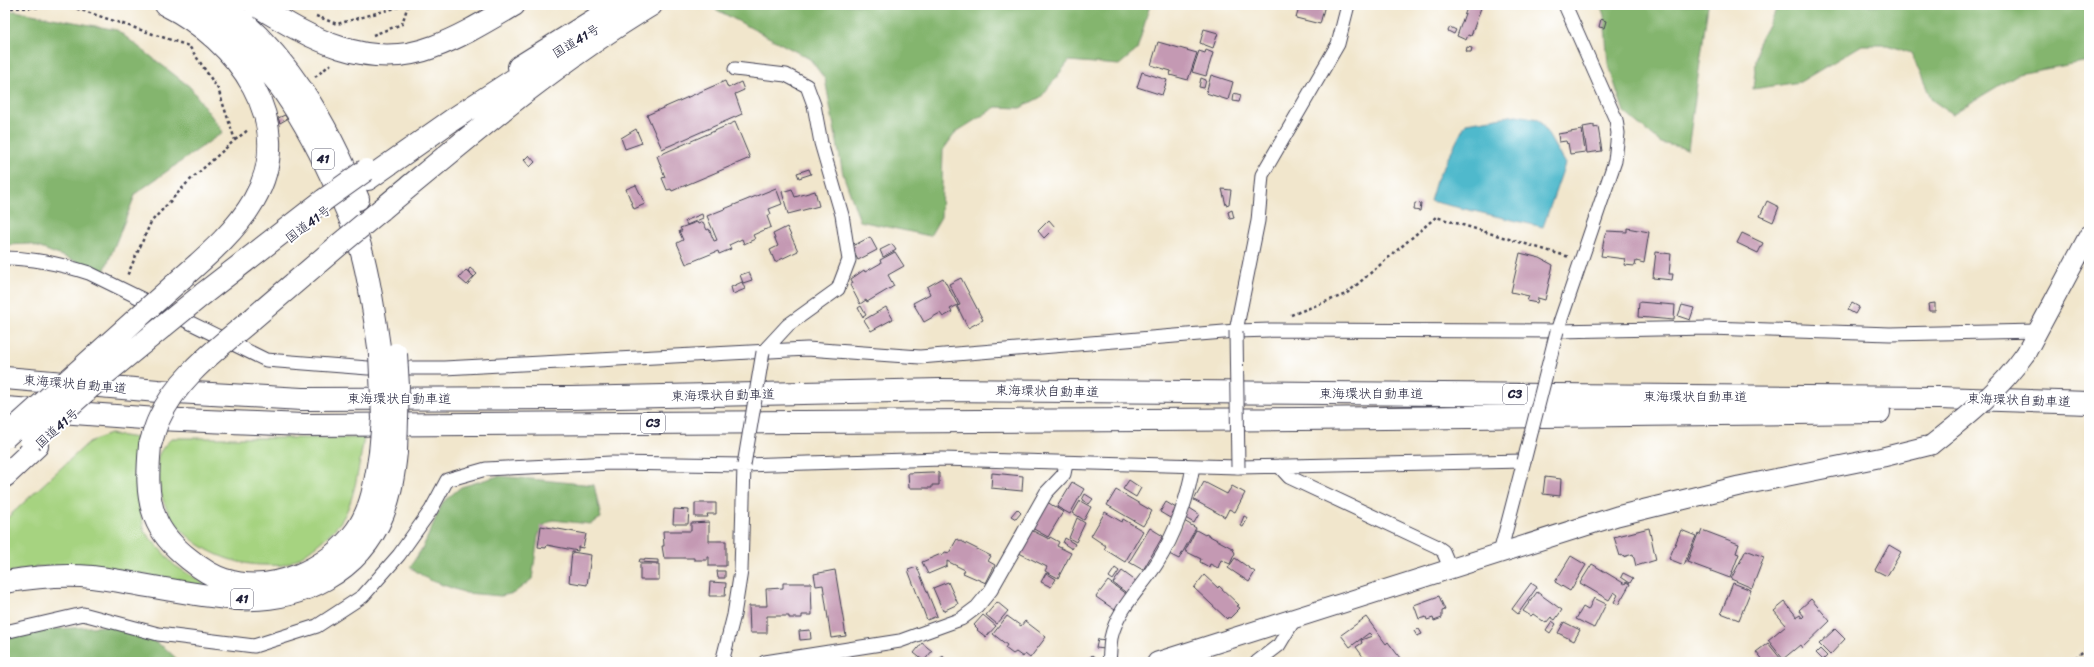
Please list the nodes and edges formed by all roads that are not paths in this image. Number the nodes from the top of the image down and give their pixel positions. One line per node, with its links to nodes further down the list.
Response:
1 (166, 5): 24 (highway, bridge)
2 (194, 5): 19 (highway, 41)
3 (223, 5): 19 (highway, 41)
4 (256, 5): 5 (highway)
5 (514, 5)
6 (618, 5): 12 (highway, 国道41号)
7 (637, 5): 12 (highway, 国道41号)
8 (651, 5): 26 (highway, 41, bridge)
9 (1348, 5): 16 (street)
10 (1565, 5): 17 (street)
11 (735, 69): 18 (street)
12 (367, 174): 25 (highway, 国道41号, bridge)
13 (2089, 235): 15 (street)
14 (5, 258): 18 (street)
15 (2038, 330): 17 (street); 35 (street, bridge)
16 (1236, 331): 17 (street); 18 (street); 33 (street, bridge)
17 (1557, 331): 27 (street, bridge)
18 (763, 352): 30 (street, bridge)
19 (388, 354): 26 (highway, 41, bridge)
20 (5, 378): 21 (highway, 東海環状自動車道 / C3)
21 (2089, 403)
22 (5, 408): 23 (highway, 東海環状自動車道 / C3)
23 (2089, 408)
24 (5, 436)
25 (34, 443): 29 (highway, 国道41号); 34 (highway, 国道41号)
26 (388, 452): 37 (highway, 41)
27 (1524, 461): 32 (street); 35 (street)
28 (1066, 464): 30 (street); 31 (street); 41 (street)
29 (5, 465)
30 (744, 465): 39 (street); 40 (street)
31 (1193, 466): 33 (street); 42 (street)
32 (1279, 466): 33 (street); 36 (street)
33 (1238, 467)
34 (5, 476)
35 (1500, 553): 36 (street)
36 (1451, 570): 38 (street)
37 (5, 582)
38 (1294, 620): 43 (street); 44 (street)
39 (5, 632)
40 (722, 662)
41 (765, 662)
42 (1109, 662)
43 (1157, 662)
44 (1257, 662)

